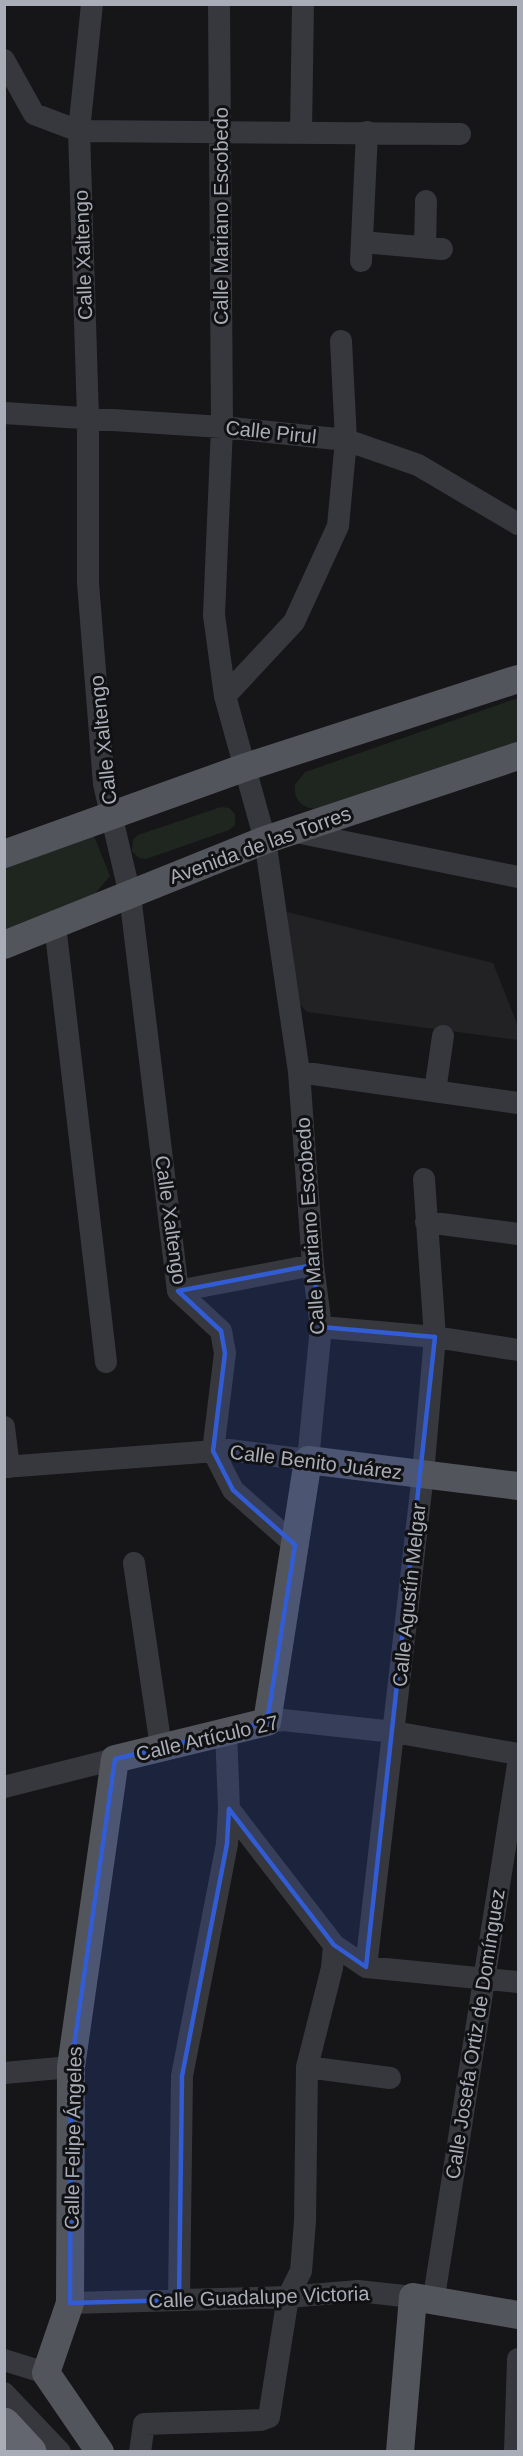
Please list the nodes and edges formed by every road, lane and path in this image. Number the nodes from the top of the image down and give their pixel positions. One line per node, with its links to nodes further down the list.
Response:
1 (92, 4): 5 (street, Calle Xaltengo)
2 (219, 4): 8 (street, Calle Mariano Escobedo)
3 (303, 4): 6 (street)
4 (4, 60): 5 (street)
5 (79, 131): 8 (street); 13 (street, Calle Xaltengo)
6 (301, 131): 7 (street); 8 (street)
7 (367, 132): 9 (street); 10 (street)
8 (221, 133): 14 (street, Calle Mariano Escobedo)
9 (460, 134)
10 (426, 201)
11 (341, 342): 15 (street)
12 (4, 413): 13 (street, Calle Pirul)
13 (88, 417): 14 (street, Calle Pirul); 21 (street, Calle Xaltengo)
14 (222, 427): 15 (street, Calle Pirul); 18 (street, Calle Mariano Escobedo)
15 (346, 440): 16 (street, Calle Pirul); 18 (street)
16 (519, 524)
17 (519, 679): 20 (main road)
18 (225, 696): 20 (street, Calle Mariano Escobedo)
19 (519, 756): 22 (main road, Avenida de las Torres)
20 (246, 767): 21 (main road); 22 (street, Calle Mariano Escobedo)
21 (112, 816): 23 (main road); 25 (street, Calle Xaltengo)
22 (277, 835): 24 (street); 25 (main road, Avenida de las Torres); 29 (street, Calle Mariano Escobedo)
23 (4, 854)
24 (519, 877)
25 (130, 895): 26 (main road, Avenida de las Torres); 36 (street, Calle Xaltengo)
26 (55, 925): 27 (main road, Avenida de las Torres); 40 (street)
27 (4, 945)
28 (443, 1036): 30 (street)
29 (299, 1072): 30 (street); 35 (street, Calle Mariano Escobedo)
30 (435, 1091): 31 (street)
31 (519, 1103)
32 (424, 1179): 33 (street, Calle Agustín Melgar)
33 (426, 1222): 34 (street); 38 (street, Calle Agustín Melgar)
34 (519, 1234)
35 (313, 1265): 36 (street); 37 (street, Calle Mariano Escobedo)
36 (178, 1291): 42 (street, Calle Xaltengo)
37 (321, 1327): 38 (street); 43 (street, Calle Mariano Escobedo)
38 (435, 1337): 39 (street); 45 (street, Calle Agustín Melgar)
39 (519, 1350)
40 (105, 1362)
41 (4, 1427): 44 (street)
42 (213, 1451): 43 (street, Calle Benito Juárez); 44 (street, Calle Benito Juárez); 47 (street)
43 (308, 1460): 45 (main road, Calle Benito Juárez); 47 (main road, Calle Mariano Escobedo)
44 (7, 1467)
45 (423, 1474): 46 (main road, Calle Benito Juárez); 51 (street, Calle Agustín Melgar)
46 (519, 1486)
47 (295, 1545): 49 (main road, Calle Mariano Escobedo)
48 (134, 1563): 52 (street)
49 (267, 1722): 50 (main road, Calle Artículo 27); 51 (street, Calle Artículo 27)
50 (226, 1731): 52 (main road, Calle Artículo 27); 57 (street)
51 (394, 1732): 53 (street, Calle Artículo 27); 59 (street, Calle Agustín Melgar)
52 (161, 1747): 54 (main road, Calle Artículo 27)
53 (519, 1754)
54 (115, 1759): 56 (street, Calle Artículo 27); 62 (main road, Calle Felipe Ángeles)
55 (519, 1765): 60 (street, Calle Josefa Ortiz de Domínguez)
56 (4, 1787)
57 (229, 1809): 58 (street); 67 (street)
58 (334, 1945): 59 (street); 63 (street)
59 (366, 1967): 60 (street)
60 (484, 1980): 61 (street); 68 (street, Calle Josefa Ortiz de Domínguez)
61 (519, 1982)
62 (70, 2067): 64 (street); 69 (main road, Calle Felipe Ángeles)
63 (307, 2067): 65 (street); 66 (street)
64 (4, 2073)
65 (390, 2078)
66 (288, 2297): 67 (street, Calle Guadalupe Victoria); 68 (street, Calle Guadalupe Victoria); 79 (street)
67 (179, 2300): 69 (street, Calle Guadalupe Victoria)
68 (423, 2300): 70 (main road, Calle Guadalupe Victoria); 80 (main road, Calle Josefa Ortiz de Domínguez)
69 (70, 2303): 73 (main road, Calle Felipe Ángeles)
70 (519, 2315)
71 (519, 2359): 81 (street)
72 (4, 2360): 73 (street)
73 (46, 2373): 78 (main road)
74 (4, 2393): 77 (street)
75 (4, 2424): 76 (highway)
76 (30, 2451)
77 (60, 2451)
78 (100, 2451)
79 (140, 2451)
80 (400, 2451)
81 (515, 2451)

